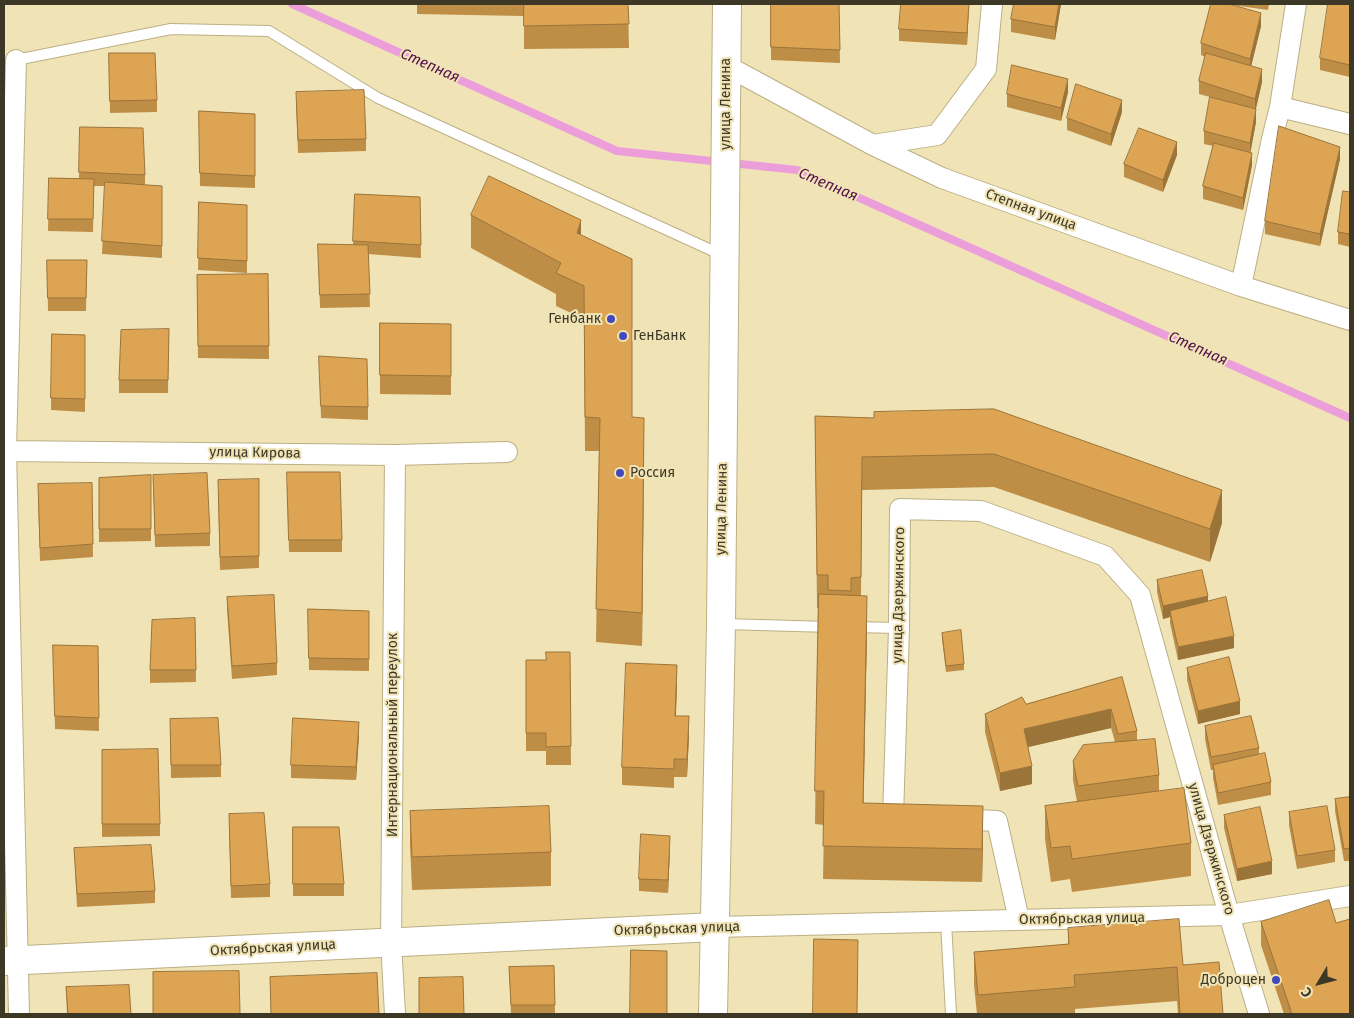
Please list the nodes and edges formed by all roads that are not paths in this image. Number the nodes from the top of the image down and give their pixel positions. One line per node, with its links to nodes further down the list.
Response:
1 (727, 4): 5 (main road, улица Ленина)
2 (992, 4): 9 (street)
3 (1296, 4): 6 (street)
4 (16, 60): 7 (street); 10 (lane)
5 (726, 78): 9 (street, Степная улица); 10 (main road, улица Ленина)
6 (1280, 107): 8 (street); 11 (street)
7 (9, 112): 13 (street)
8 (1350, 124)
9 (874, 145): 11 (street, Степная улица)
10 (725, 256): 16 (main road, улица Ленина)
11 (1241, 286): 12 (street, Степная улица)
12 (1350, 320)
13 (5, 451): 15 (street, улица Кирова); 24 (street)
14 (507, 452): 15 (street, улица Кирова)
15 (395, 455): 23 (street, Интернациональный переулок)
16 (721, 624): 17 (lane); 22 (main road, улица Ленина)
17 (899, 628): 19 (street, улица Дзержинского); 20 (street, улица Дзержинского)
18 (1350, 896): 19 (street, Октябрьская улица)
19 (1229, 915): 20 (street, Октябрьская улица); 29 (street, улица Дзержинского)
20 (1019, 920): 21 (street, Октябрьская улица)
21 (946, 922): 22 (street, Октябрьская улица); 28 (lane)
22 (715, 927): 23 (main road, Октябрьская улица); 27 (main road, улица Ленина)
23 (391, 942): 24 (main road, Октябрьская улица); 26 (street, Интернациональный переулок)
24 (10, 961): 25 (street)
25 (19, 1014)
26 (395, 1014)
27 (713, 1014)
28 (951, 1014)
29 (1259, 1014)

